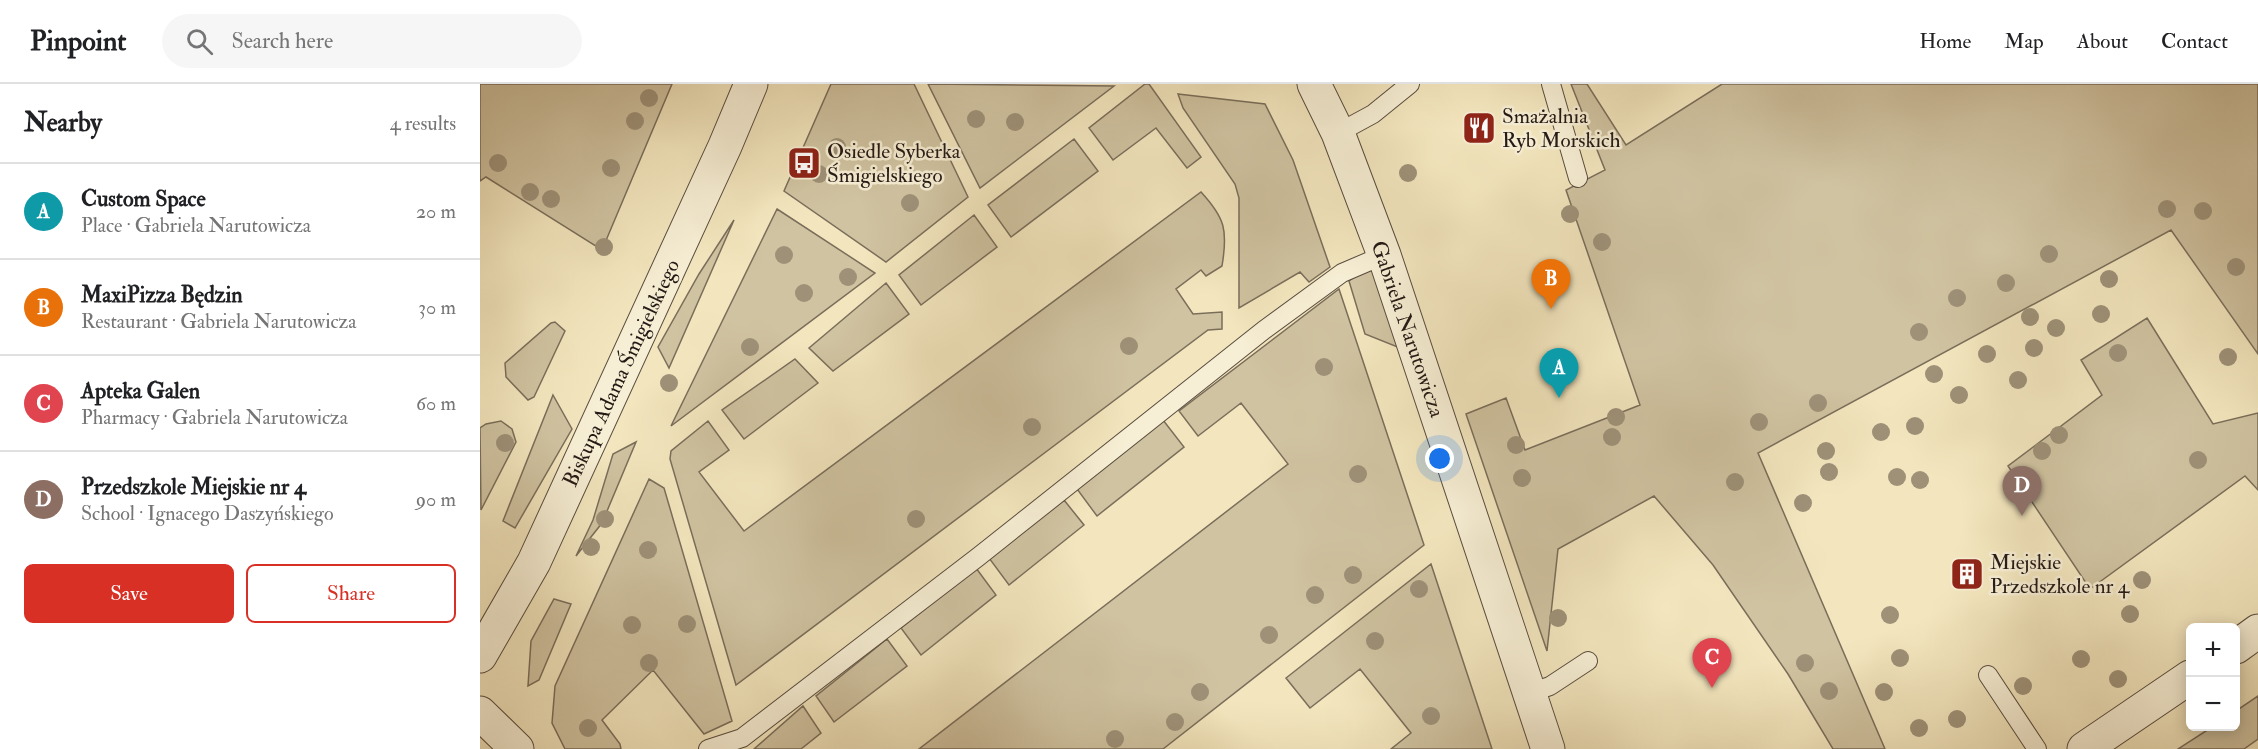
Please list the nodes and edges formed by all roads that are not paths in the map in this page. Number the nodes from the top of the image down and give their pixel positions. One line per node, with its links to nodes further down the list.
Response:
1 (751, 84): 10 (street, Biskupa Adama Śmigielskiego)
2 (1314, 84): 5 (street, Gabriela Narutowicza)
3 (1410, 84): 5 (lane)
4 (1551, 84): 6 (lane)
5 (1338, 133): 7 (street, Gabriela Narutowicza)
6 (1578, 178)
7 (1384, 255): 14 (street, Gabriela Narutowicza); 17 (lane)
8 (2258, 632): 9 (street)
9 (2240, 644)
10 (480, 656)
11 (1588, 661): 14 (lane)
12 (1988, 675): 19 (lane)
13 (2186, 680): 20 (street)
14 (1530, 693): 18 (street, Gabriela Narutowicza)
15 (480, 713): 16 (street)
16 (517, 749)
17 (708, 749)
18 (1548, 749)
19 (2037, 749)
20 (2084, 749)

